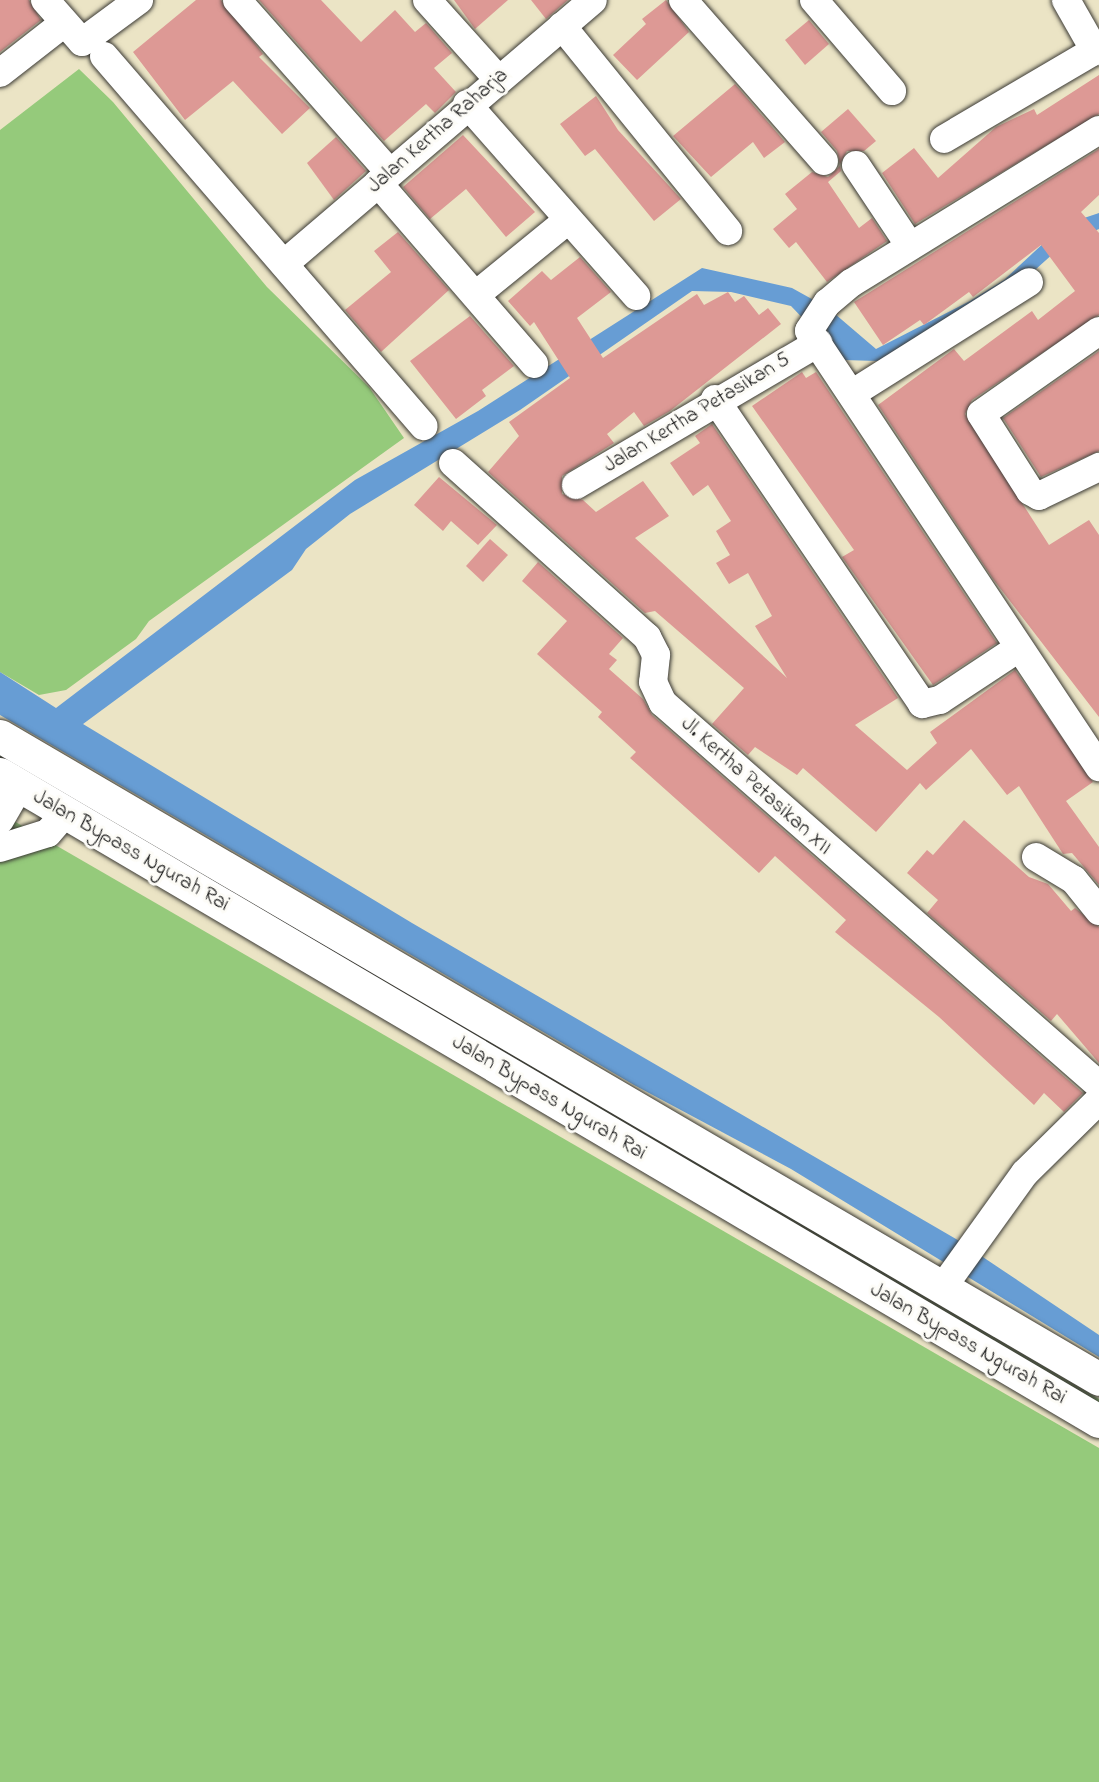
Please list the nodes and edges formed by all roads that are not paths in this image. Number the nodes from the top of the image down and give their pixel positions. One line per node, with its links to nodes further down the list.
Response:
1 (45, 0): 9 (street)
2 (139, 0): 9 (street)
3 (237, 0): 21 (street)
4 (427, 0): 14 (street)
5 (593, 0): 10 (street, Jalan Kertha Raharja)
6 (683, 0): 19 (street)
7 (814, 0): 15 (street)
8 (1066, 0): 11 (street)
9 (64, 23): 13 (street)
10 (562, 26): 14 (street, Jalan Kertha Raharja); 23 (street)
11 (1097, 50): 18 (street)
12 (104, 56): 25 (street)
13 (0, 73)
14 (496, 78): 16 (street, Jalan Kertha Raharja)
15 (892, 91)
16 (467, 104): 21 (street, Jalan Kertha Raharja); 22 (street)
17 (1099, 130): 24 (street)
18 (944, 139)
19 (824, 161)
20 (855, 165): 24 (street)
21 (384, 178): 25 (street, Jalan Kertha Raharja); 27 (street)
22 (568, 220): 27 (street); 28 (street)
23 (728, 231)
24 (910, 246): 30 (street)
25 (284, 264): 34 (street)
26 (1029, 282): 32 (street)
27 (477, 294): 31 (street)
28 (636, 296)
29 (1099, 332): 36 (street)
30 (814, 337): 32 (street); 33 (street, Jalan Kertha Petasikan 5)
31 (534, 364)
32 (853, 393): 38 (street)
33 (715, 399): 37 (street, Jalan Kertha Petasikan 5); 38 (street)
34 (423, 426)
35 (453, 463): 47 (street, Jl. Kertha Petasikan XII)
36 (1099, 467)
37 (576, 485)
38 (1017, 649): 40 (street)
39 (0, 736): 49 (highway, Jalan Bypass Ngurah Rai)
40 (1099, 767)
41 (11, 780): 42 (highway, Jalan Bypass Ngurah Rai); 43 (street)
42 (66, 812): 44 (street); 51 (highway, Jalan Bypass Ngurah Rai)
43 (0, 820)
44 (0, 848)
45 (1036, 857): 46 (street)
46 (1099, 911)
47 (1099, 1085)
48 (1099, 1100): 49 (street)
49 (948, 1281): 50 (highway, Jalan Bypass Ngurah Rai)
50 (1099, 1379)
51 (1099, 1421)

